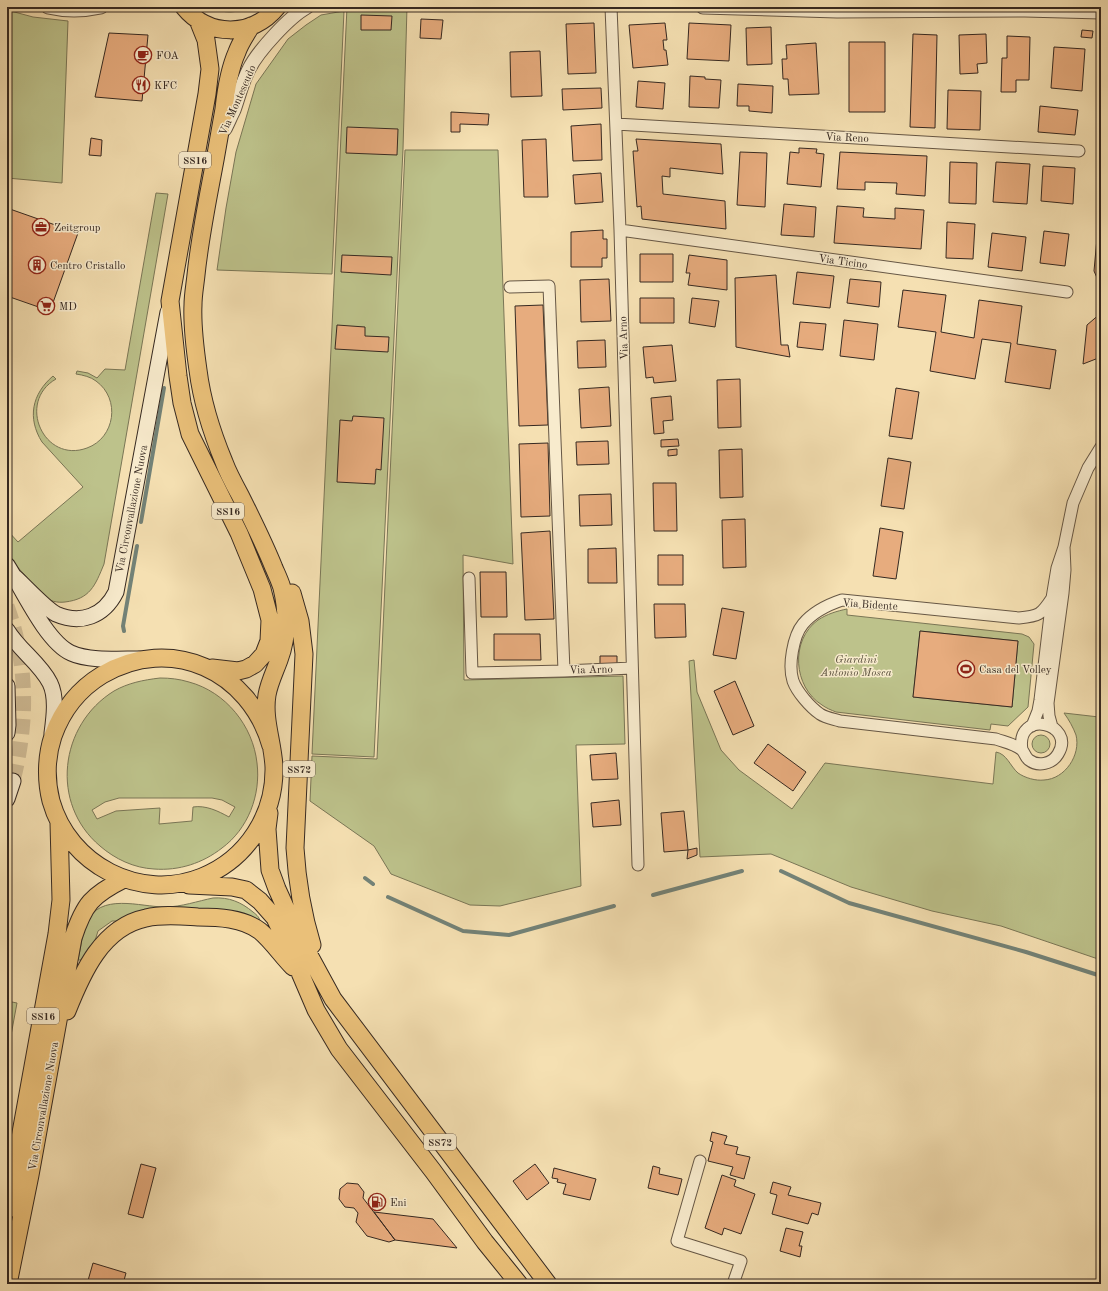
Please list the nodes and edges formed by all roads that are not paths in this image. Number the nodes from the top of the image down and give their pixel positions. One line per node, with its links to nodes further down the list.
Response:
1 (48, 7): 2 (street)
2 (101, 7)
3 (184, 7): 13 (main road, Via Circonvallazione Nuova / SS16)
4 (277, 7): 14 (main road, Via Circonvallazione Nuova / SS16)
5 (307, 7): 16 (street, Via Montescudo)
6 (611, 7): 15 (street, Via Arno)
7 (703, 7): 11 (street)
8 (944, 7): 11 (street)
9 (1023, 9): 10 (street); 11 (street)
10 (1070, 9): 12 (street)
11 (930, 12)
12 (1101, 12)
13 (198, 20): 14 (main road, Via Circonvallazione Nuova / SS16); 21 (main road, Via Circonvallazione Nuova / SS16)
14 (251, 26): 16 (main road, Via Circonvallazione Nuova / SS16)
15 (616, 124): 17 (street, Via Reno); 18 (street, Via Arno)
16 (219, 142): 23 (main road, Via Circonvallazione Nuova / SS16)
17 (1078, 151)
18 (620, 230): 20 (street, Via Ticino); 31 (street, Via Arno)
19 (510, 288): 32 (street, Via Arno)
20 (1067, 292)
21 (170, 301): 25 (main road, Via Circonvallazione Nuova); 30 (main road, Via Circonvallazione Nuova / SS16)
22 (1101, 447): 24 (street, Via Bidente)
23 (264, 542): 38 (main road, Via Circonvallazione Nuova / SS16); 48 (main road, SS72)
24 (1064, 547): 27 (street, Via Bidente); 35 (street, Via Bidente)
25 (11, 571): 29 (main road)
26 (469, 578): 32 (street)
27 (1052, 598): 34 (street, Via Bidente); 39 (street, Via Bidente)
28 (7, 630): 37 (main road)
29 (152, 659): 30 (main road, Via Circonvallazione Nuova / SS16); 37 (main road, Via Circonvallazione Nuova / SS16)
30 (204, 667): 38 (main road, Via Circonvallazione Nuova / SS16)
31 (632, 668): 32 (street, Via Arno); 44 (street, Via Arno)
32 (564, 671)
33 (7, 686): 36 (main road)
34 (1032, 726): 35 (street); 39 (street, Via Bidente)
35 (1052, 727): 39 (street, Via Bidente)
36 (7, 733)
37 (51, 744): 43 (main road, Via Circonvallazione Nuova / SS16)
38 (271, 746): 42 (main road, Via Circonvallazione Nuova / SS16)
39 (1022, 750)
40 (13, 781): 41 (main road)
41 (7, 798)
42 (270, 803): 46 (main road, Via Circonvallazione Nuova / SS16); 48 (main road, SS72)
43 (59, 821): 45 (main road, Via Circonvallazione Nuova / SS16); 51 (main road, Via Circonvallazione Nuova / SS16)
44 (638, 865)
45 (124, 879): 46 (main road, Via Circonvallazione Nuova / SS16); 49 (main road, Via Circonvallazione Nuova / SS16)
46 (179, 884): 47 (main road, SS72)
47 (302, 977): 49 (main road, SS72); 53 (main road, SS72)
48 (333, 999): 54 (main road, SS72)
49 (53, 1049): 52 (main road, Via Circonvallazione Nuova / SS16)
50 (700, 1161): 55 (street)
51 (7, 1210)
52 (8, 1284)
53 (519, 1284)
54 (548, 1284)
55 (733, 1284)

